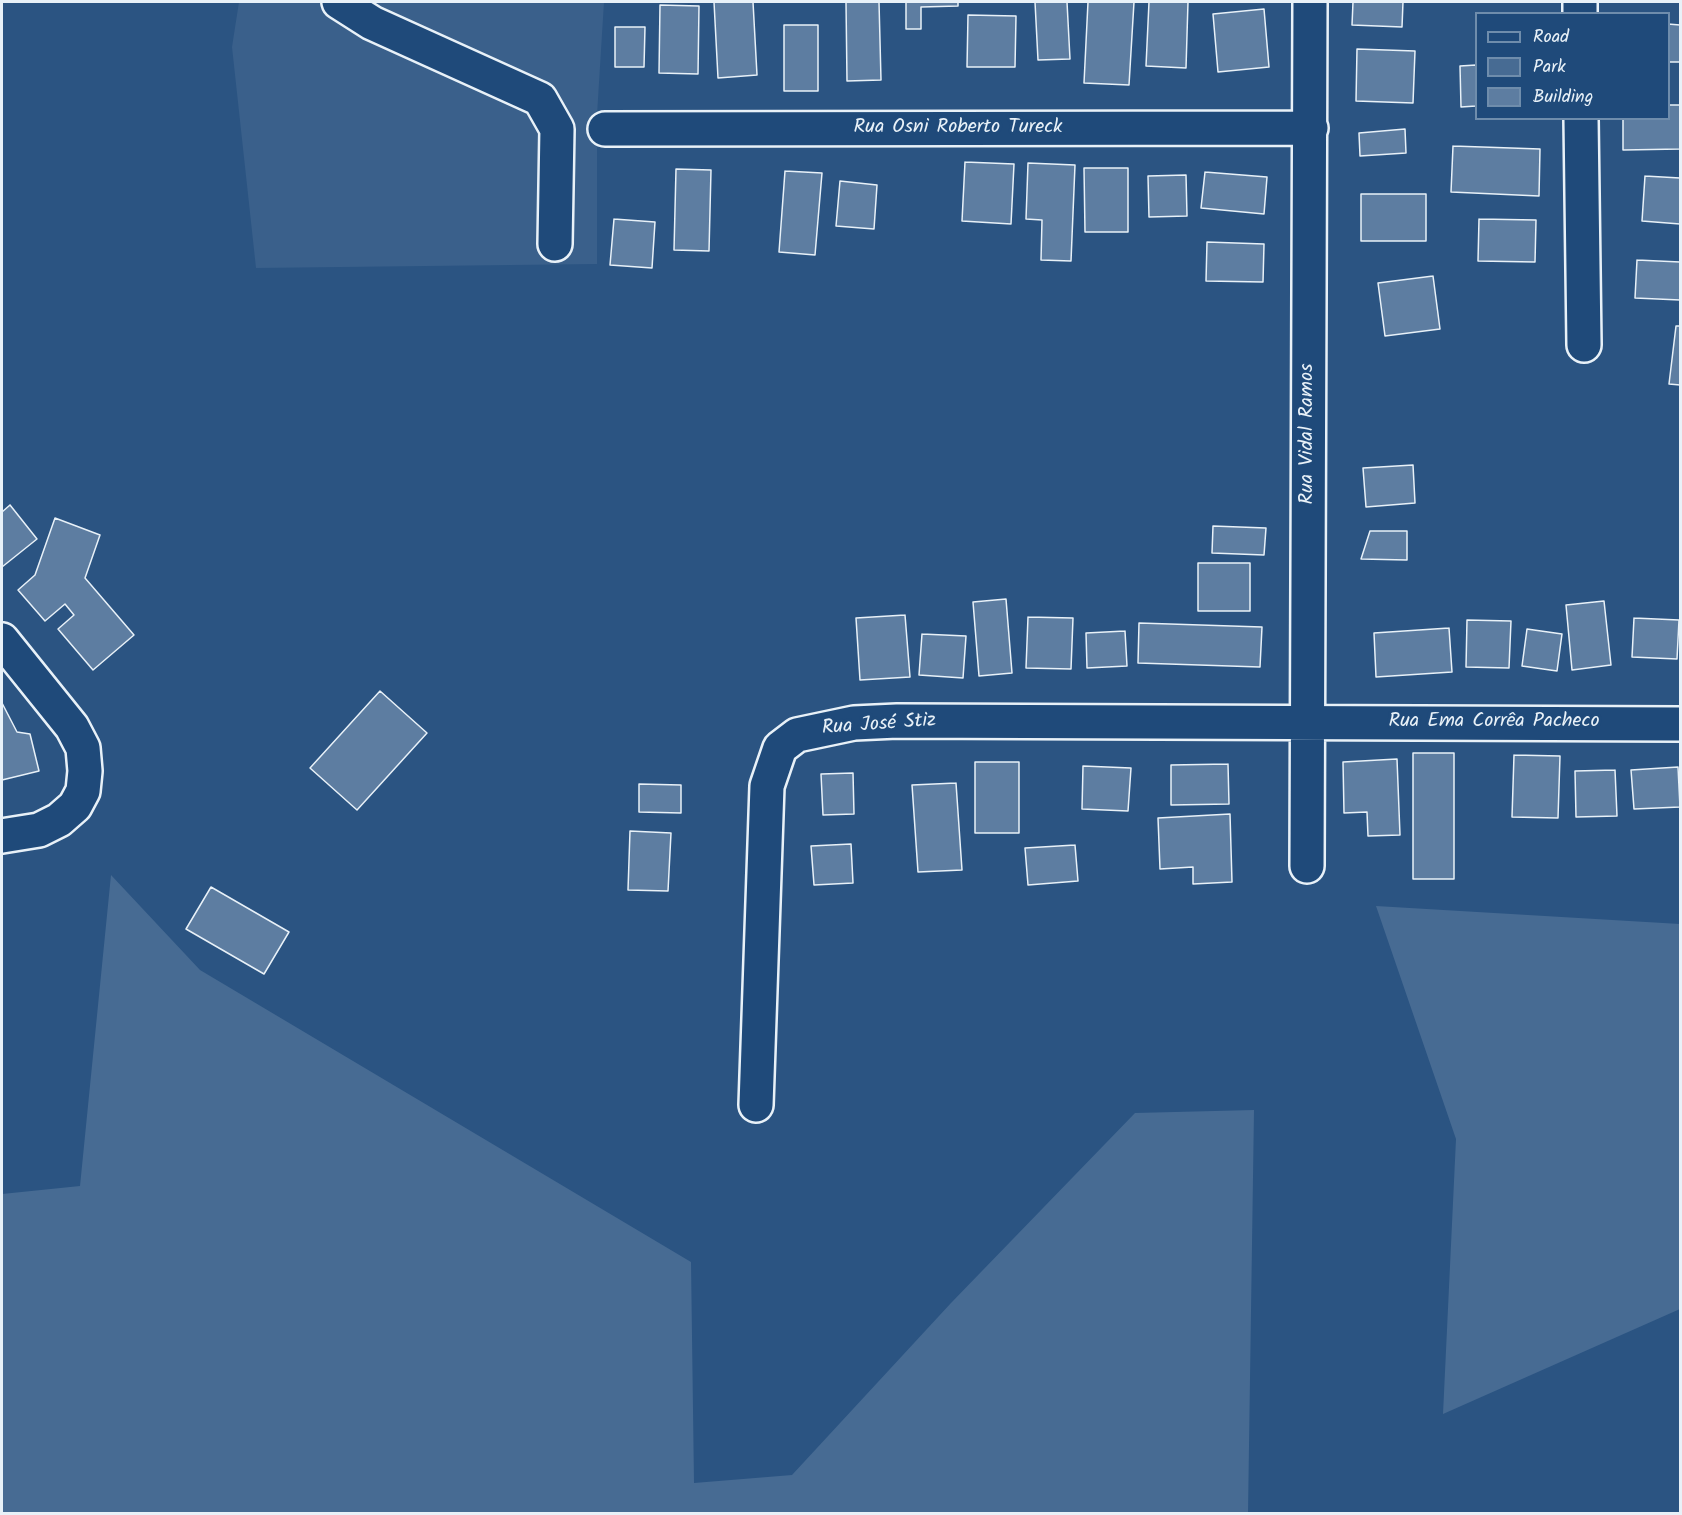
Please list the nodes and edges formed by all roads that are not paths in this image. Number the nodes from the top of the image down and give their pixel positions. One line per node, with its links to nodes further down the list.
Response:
1 (339, 2): 6 (street)
2 (1310, 2): 4 (street, Rua Vidal Ramos)
3 (1581, 120): 7 (street)
4 (1311, 128): 5 (street, Rua Osni Roberto Tureck); 9 (street, Rua Vidal Ramos)
5 (605, 129)
6 (555, 244)
7 (1584, 345)
8 (2, 640): 11 (street)
9 (1307, 722): 10 (street, Rua Ema Corrêa Pacheco); 12 (street, Rua Vidal Ramos); 13 (street, Rua José Stiz)
10 (1680, 724)
11 (2, 837)
12 (1307, 866)
13 (756, 1105)

